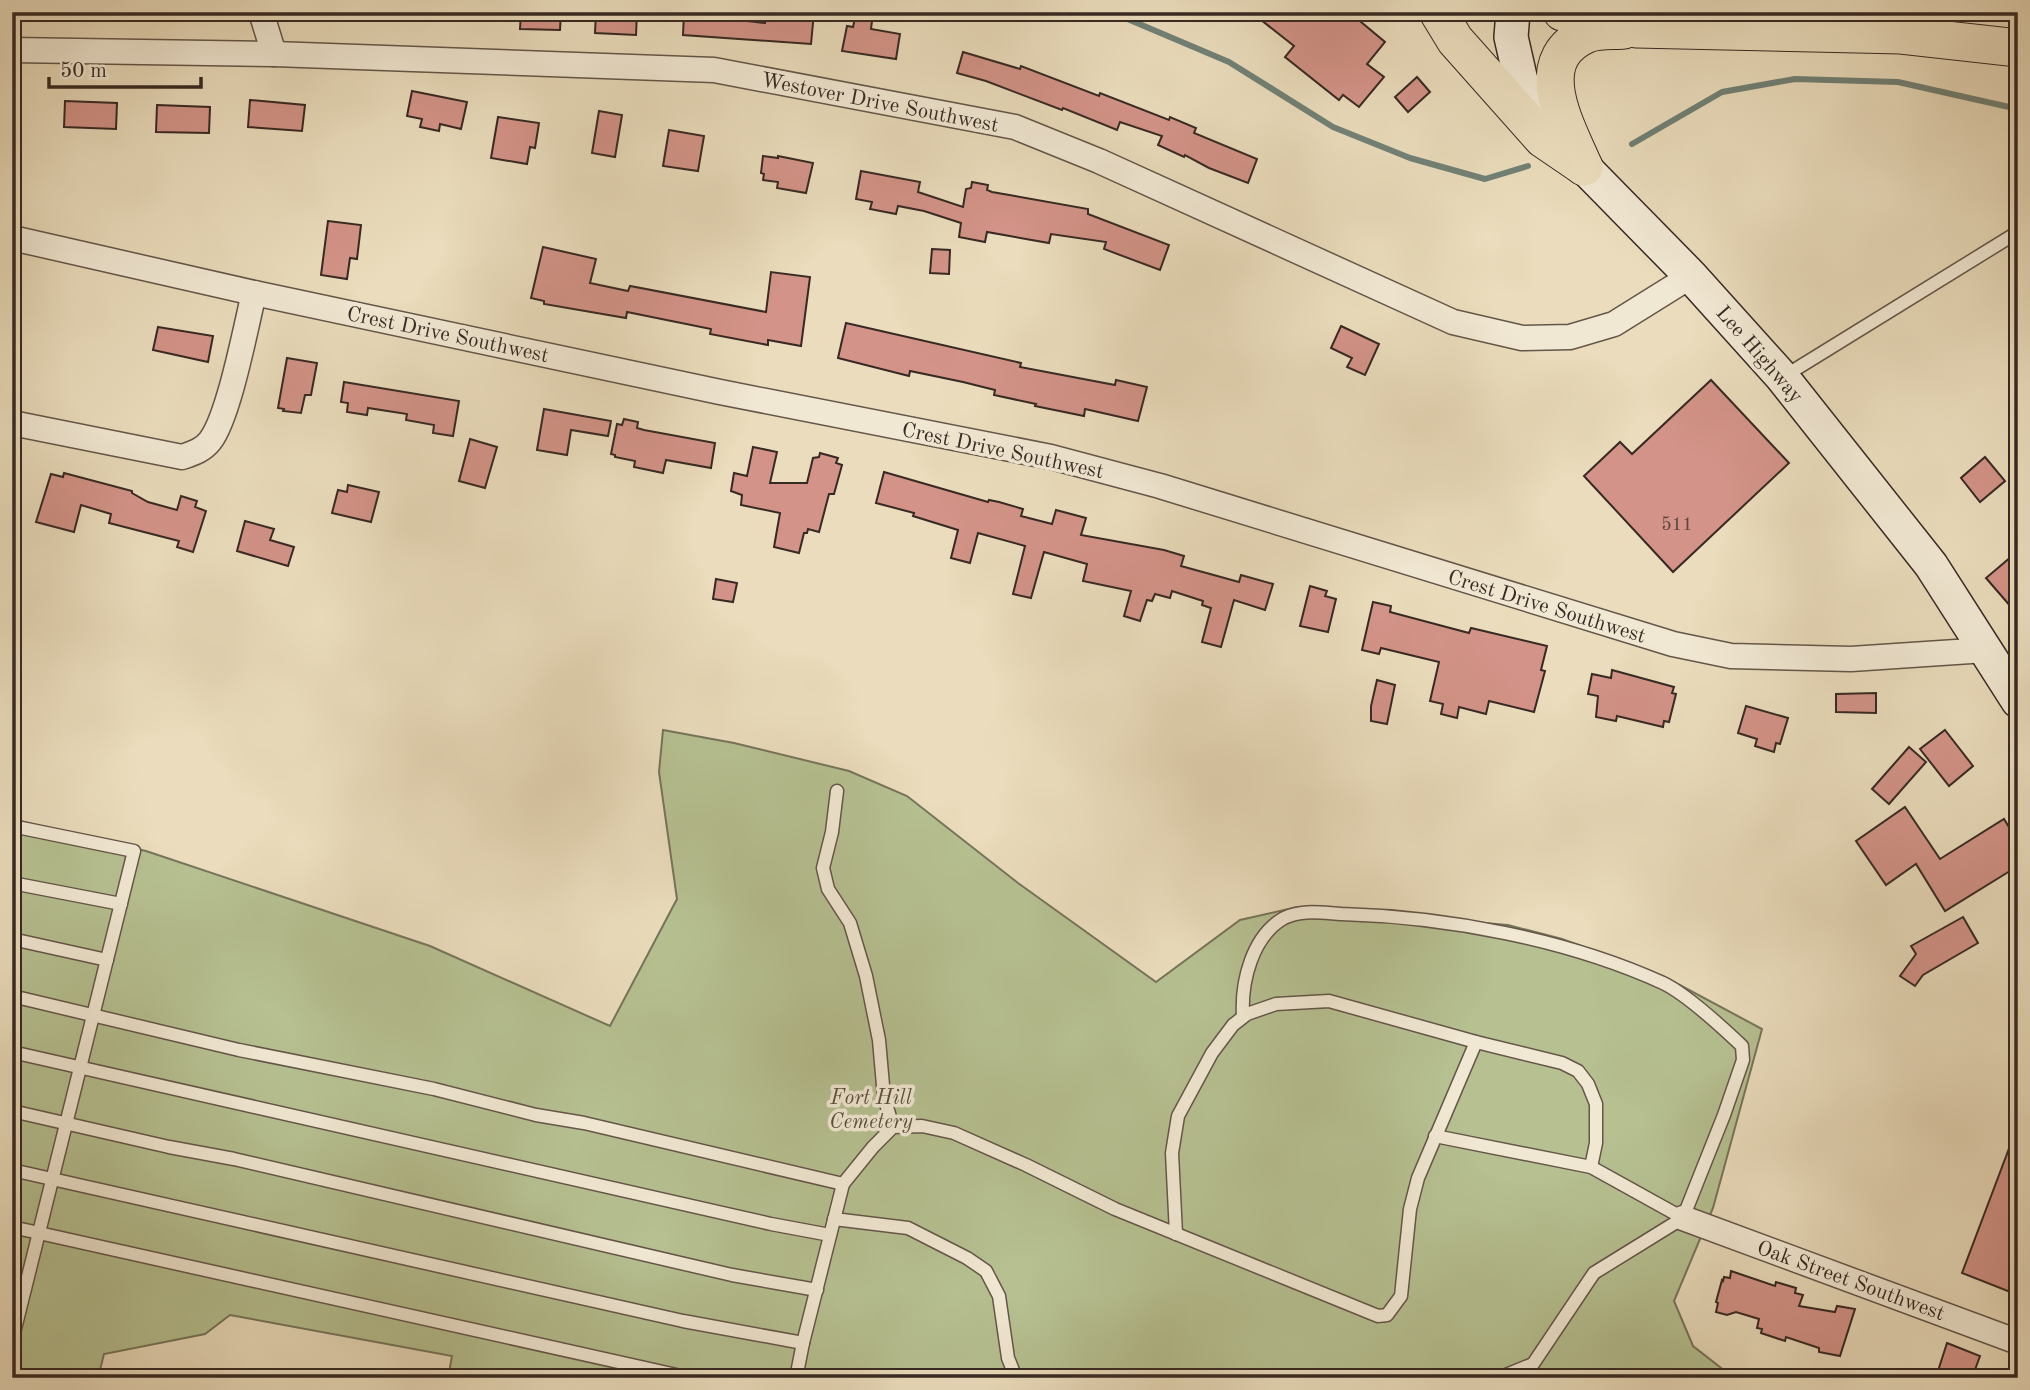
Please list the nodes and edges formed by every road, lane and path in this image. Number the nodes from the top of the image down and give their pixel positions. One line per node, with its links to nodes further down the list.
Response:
1 (261, 12): 9 (street)
2 (1438, 12): 10 (main road)
3 (1513, 12): 10 (main road, Lee Highway)
4 (1562, 12): 6 (main road)
5 (1901, 23): 6 (main road); 7 (main road)
6 (1636, 29): 10 (main road)
7 (2018, 48)
8 (12, 50): 9 (street, Westover Drive Southwest)
9 (274, 54): 13 (street, Westover Drive Southwest)
10 (1584, 167): 13 (main road, Lee Highway)
11 (2018, 232): 15 (lane)
12 (12, 238): 14 (street, Crest Drive Southwest)
13 (1690, 276): 15 (main road, Lee Highway)
14 (254, 293): 16 (street); 17 (street, Crest Drive Southwest)
15 (1783, 377): 17 (main road, Lee Highway)
16 (12, 423)
17 (1986, 650): 18 (main road, Lee Highway)
18 (2018, 701)
19 (837, 791): 33 (lane)
20 (12, 826): 22 (lane)
21 (12, 883): 22 (lane)
22 (121, 904): 24 (lane)
23 (12, 939): 24 (lane)
24 (107, 960): 26 (lane)
25 (12, 996): 26 (lane)
26 (94, 1015): 30 (lane); 38 (lane)
27 (1243, 1016): 28 (lane); 39 (lane); 43 (lane)
28 (1476, 1042): 34 (lane); 35 (lane)
29 (12, 1052): 30 (lane)
30 (80, 1069): 32 (lane); 44 (lane)
31 (12, 1111): 32 (lane)
32 (66, 1124): 37 (lane); 46 (lane)
33 (893, 1127): 38 (lane); 43 (lane)
34 (1435, 1136): 35 (lane); 43 (lane)
35 (1591, 1167): 39 (lane)
36 (12, 1170): 37 (lane)
37 (53, 1180): 42 (lane); 49 (lane)
38 (843, 1184): 40 (lane)
39 (1683, 1218): 48 (street, Oak Street Southwest); 53 (lane)
40 (834, 1219): 44 (lane); 52 (lane)
41 (12, 1227): 42 (lane)
42 (39, 1233): 45 (lane); 50 (lane)
43 (1175, 1234)
44 (830, 1235): 46 (lane)
45 (19, 1285): 47 (lane)
46 (817, 1290): 49 (lane)
47 (12, 1340)
48 (2018, 1342)
49 (803, 1343): 51 (lane)
50 (690, 1378)
51 (796, 1378)
52 (1016, 1378)
53 (1466, 1378)

